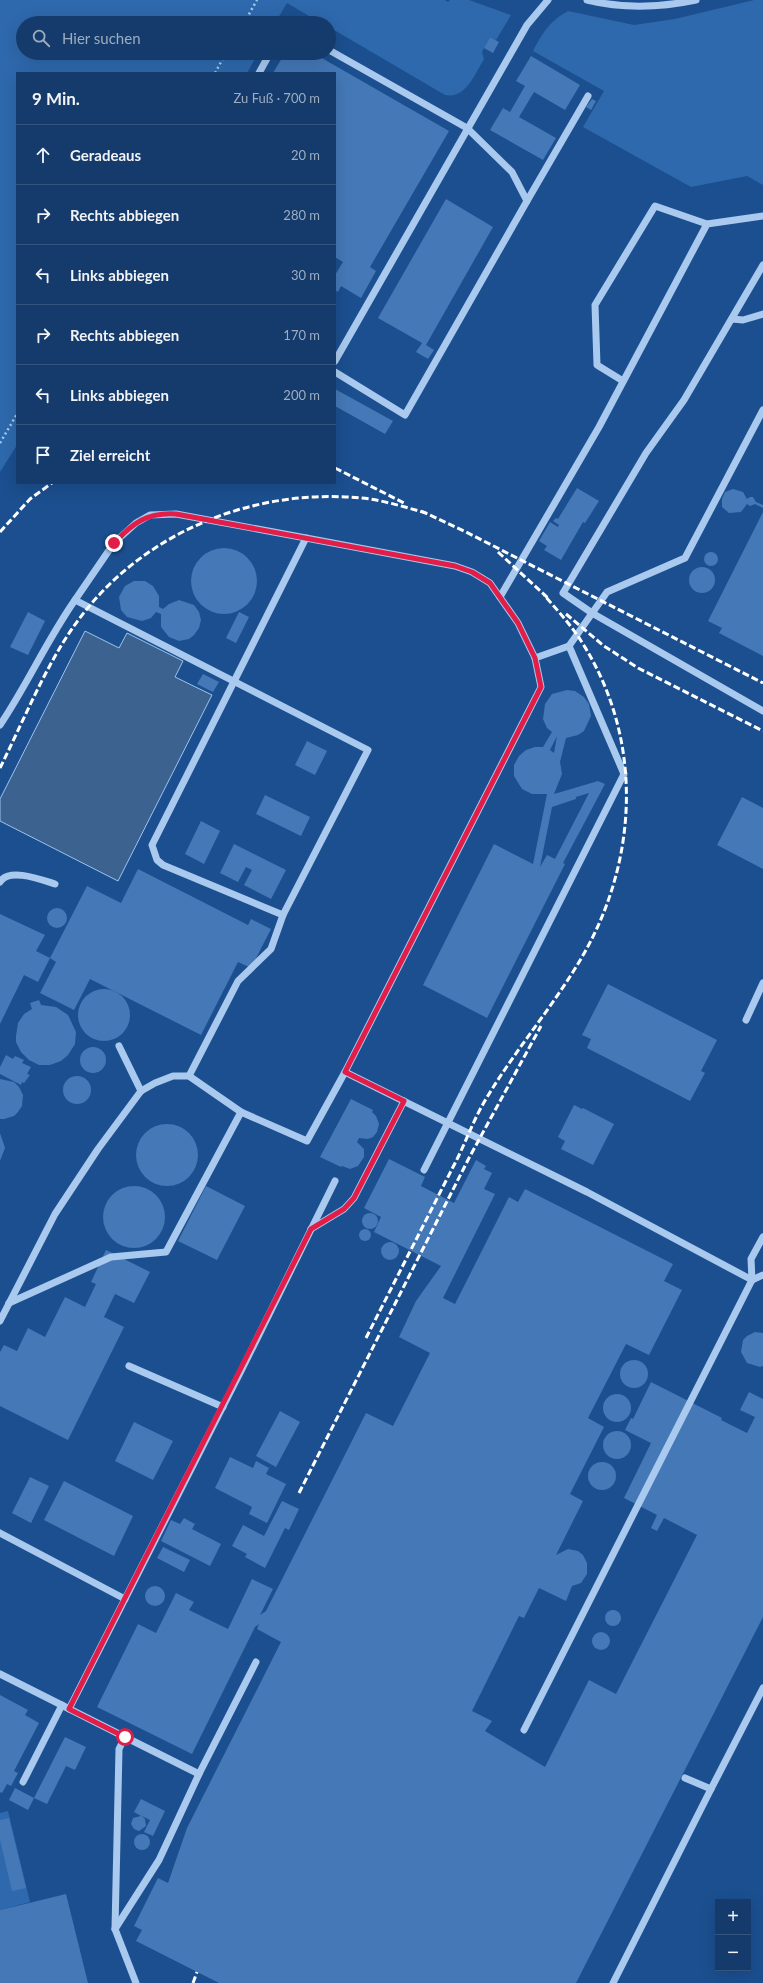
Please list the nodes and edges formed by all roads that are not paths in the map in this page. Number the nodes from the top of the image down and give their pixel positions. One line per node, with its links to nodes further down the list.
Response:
1 (548, 0): 8 (lane)
2 (587, 0): 3 (lane)
3 (696, 0)
4 (336, 54): 8 (lane)
5 (266, 60): 6 (lane)
6 (260, 72)
7 (588, 96): 9 (lane)
8 (467, 128): 9 (lane); 15 (lane)
9 (527, 201): 16 (lane)
10 (763, 216): 11 (lane)
11 (707, 224): 17 (lane); 17 (lane)
12 (763, 265): 14 (lane)
13 (763, 314): 14 (lane)
14 (732, 319): 22 (lane)
15 (336, 359)
16 (336, 373)
17 (623, 382): 20 (lane)
18 (763, 410): 22 (lane)
19 (306, 538): 20 (lane); 21 (lane); 25 (lane)
20 (500, 597): 24 (lane)
21 (75, 600): 25 (lane); 27 (lane)
22 (592, 613): 23 (lane); 26 (lane)
23 (568, 646): 24 (lane); 39 (lane)
24 (535, 658): 34 (lane)
25 (235, 680): 30 (lane); 30 (lane)
26 (763, 711)
27 (0, 726)
28 (0, 882): 29 (lane)
29 (55, 884)
30 (283, 915): 35 (lane)
31 (763, 983): 32 (lane)
32 (746, 1020)
33 (119, 1046): 36 (lane)
34 (345, 1072): 37 (lane); 38 (lane)
35 (189, 1076): 36 (lane); 38 (lane)
36 (141, 1091): 46 (lane)
37 (404, 1101): 39 (lane); 42 (lane)
38 (241, 1112): 46 (lane)
39 (448, 1123): 40 (lane); 45 (lane)
40 (424, 1170)
41 (335, 1181): 42 (lane)
42 (311, 1229): 49 (lane)
43 (763, 1237): 45 (lane)
44 (763, 1275): 45 (lane)
45 (752, 1280): 56 (lane)
46 (9, 1303): 47 (lane)
47 (0, 1321)
48 (129, 1366): 49 (lane)
49 (223, 1407): 51 (lane)
50 (0, 1533): 51 (lane)
51 (125, 1599): 55 (lane)
52 (256, 1662): 58 (lane)
53 (0, 1674): 55 (lane)
54 (763, 1688): 61 (lane)
55 (66, 1707): 57 (lane); 60 (lane)
56 (524, 1730)
57 (125, 1737): 58 (lane); 62 (lane)
58 (199, 1774): 62 (lane)
59 (685, 1778): 61 (lane)
60 (23, 1782)
61 (711, 1789): 64 (lane)
62 (115, 1929): 63 (lane)
63 (136, 1983)
64 (613, 1983)

